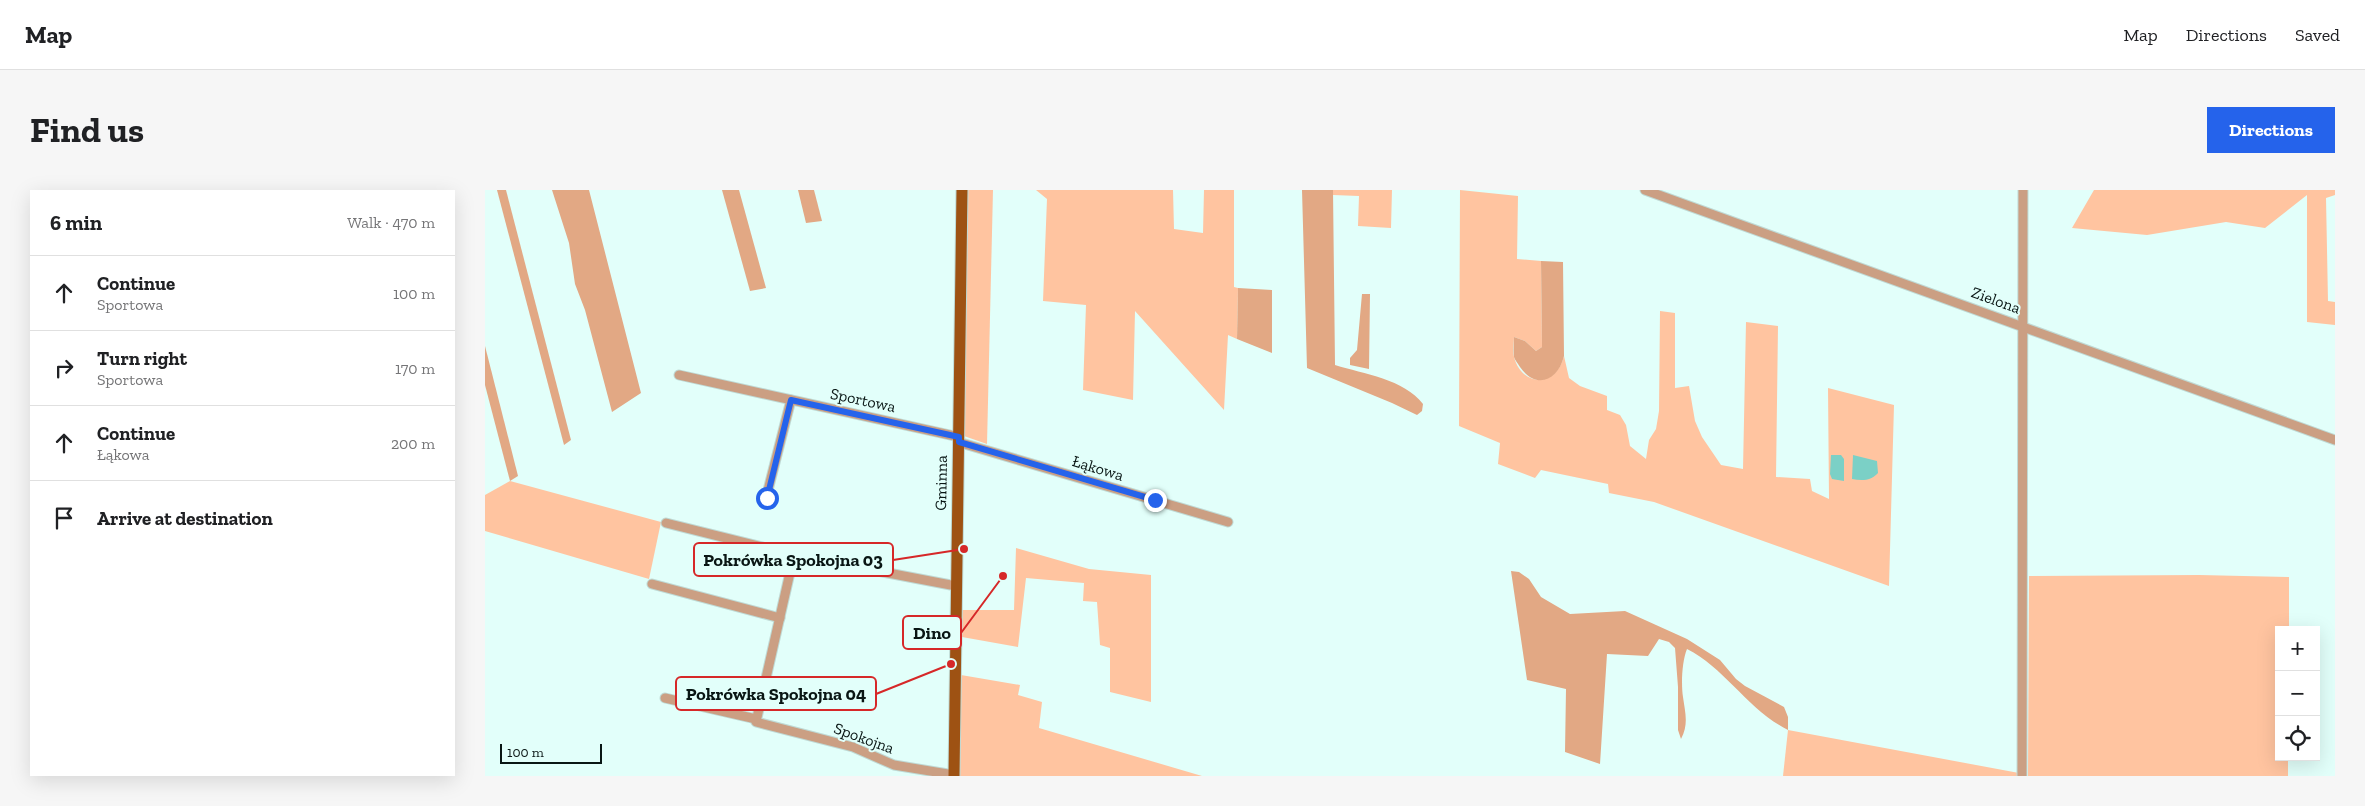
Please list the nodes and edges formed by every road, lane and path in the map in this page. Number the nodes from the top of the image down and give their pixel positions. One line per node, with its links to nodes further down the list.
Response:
1 (962, 190): 7 (main road, Gminna)
2 (1645, 190): 4 (street, Zielona)
3 (2023, 190): 4 (street)
4 (2024, 326): 8 (street, Zielona); 19 (street)
5 (679, 374): 6 (street, Sportowa)
6 (791, 400): 7 (street, Sportowa); 9 (street)
7 (959, 439): 10 (street, Łąkowa); 14 (main road, Gminna)
8 (2335, 440)
9 (767, 498)
10 (1228, 522)
11 (666, 523): 12 (street)
12 (794, 555): 14 (street); 15 (street)
13 (652, 584): 15 (street)
14 (956, 586): 18 (main road, Gminna)
15 (780, 618): 17 (street)
16 (665, 698): 17 (street, Spokojna)
17 (756, 719): 18 (street, Spokojna)
18 (954, 776)
19 (2022, 776)

